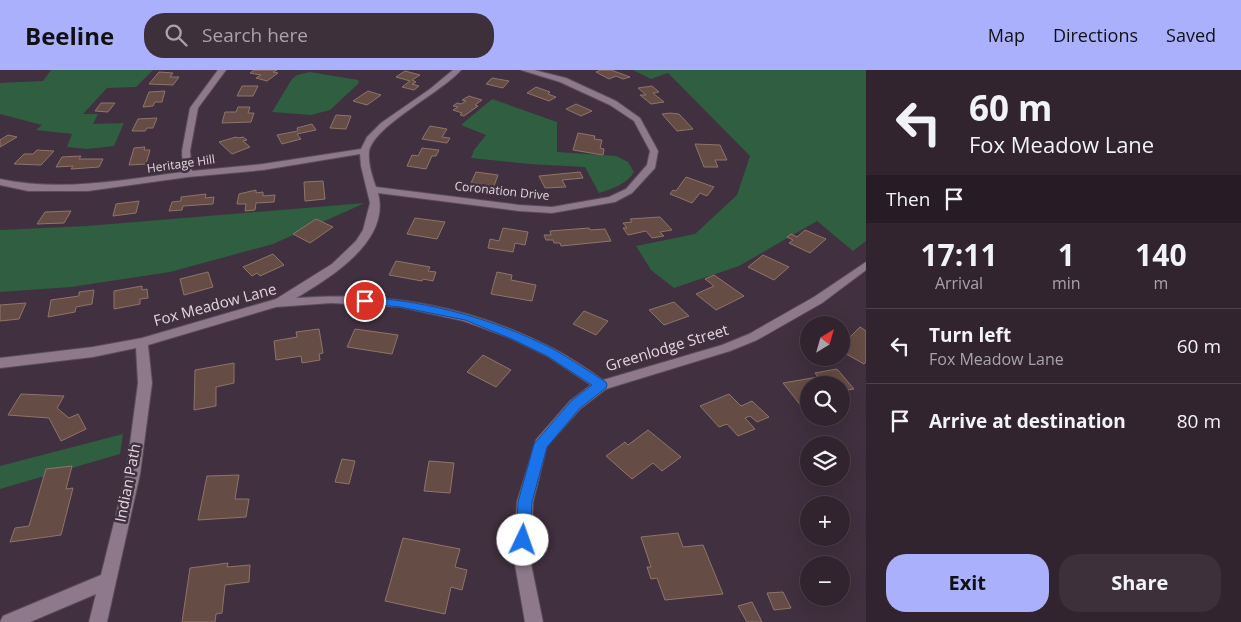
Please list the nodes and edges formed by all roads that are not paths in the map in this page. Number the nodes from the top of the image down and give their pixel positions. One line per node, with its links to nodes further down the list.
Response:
1 (222, 70): 5 (street)
2 (457, 70): 4 (street)
3 (525, 70): 7 (street, Coronation Drive)
4 (365, 151): 5 (street, Heritage Hill); 7 (street)
5 (188, 174): 6 (street, Heritage Hill)
6 (0, 182)
7 (371, 189): 9 (street)
8 (865, 266): 12 (street, Greenlodge Street)
9 (276, 303): 10 (street, Fox Meadow Lane); 12 (street, Fox Meadow Lane)
10 (142, 342): 11 (street, Fox Meadow Lane); 13 (street, Indian Path)
11 (0, 364)
12 (601, 385): 16 (street, Greenlodge Street)
13 (107, 581): 14 (street); 15 (street, Indian Path)
14 (9, 622)
15 (98, 622)
16 (534, 622)

